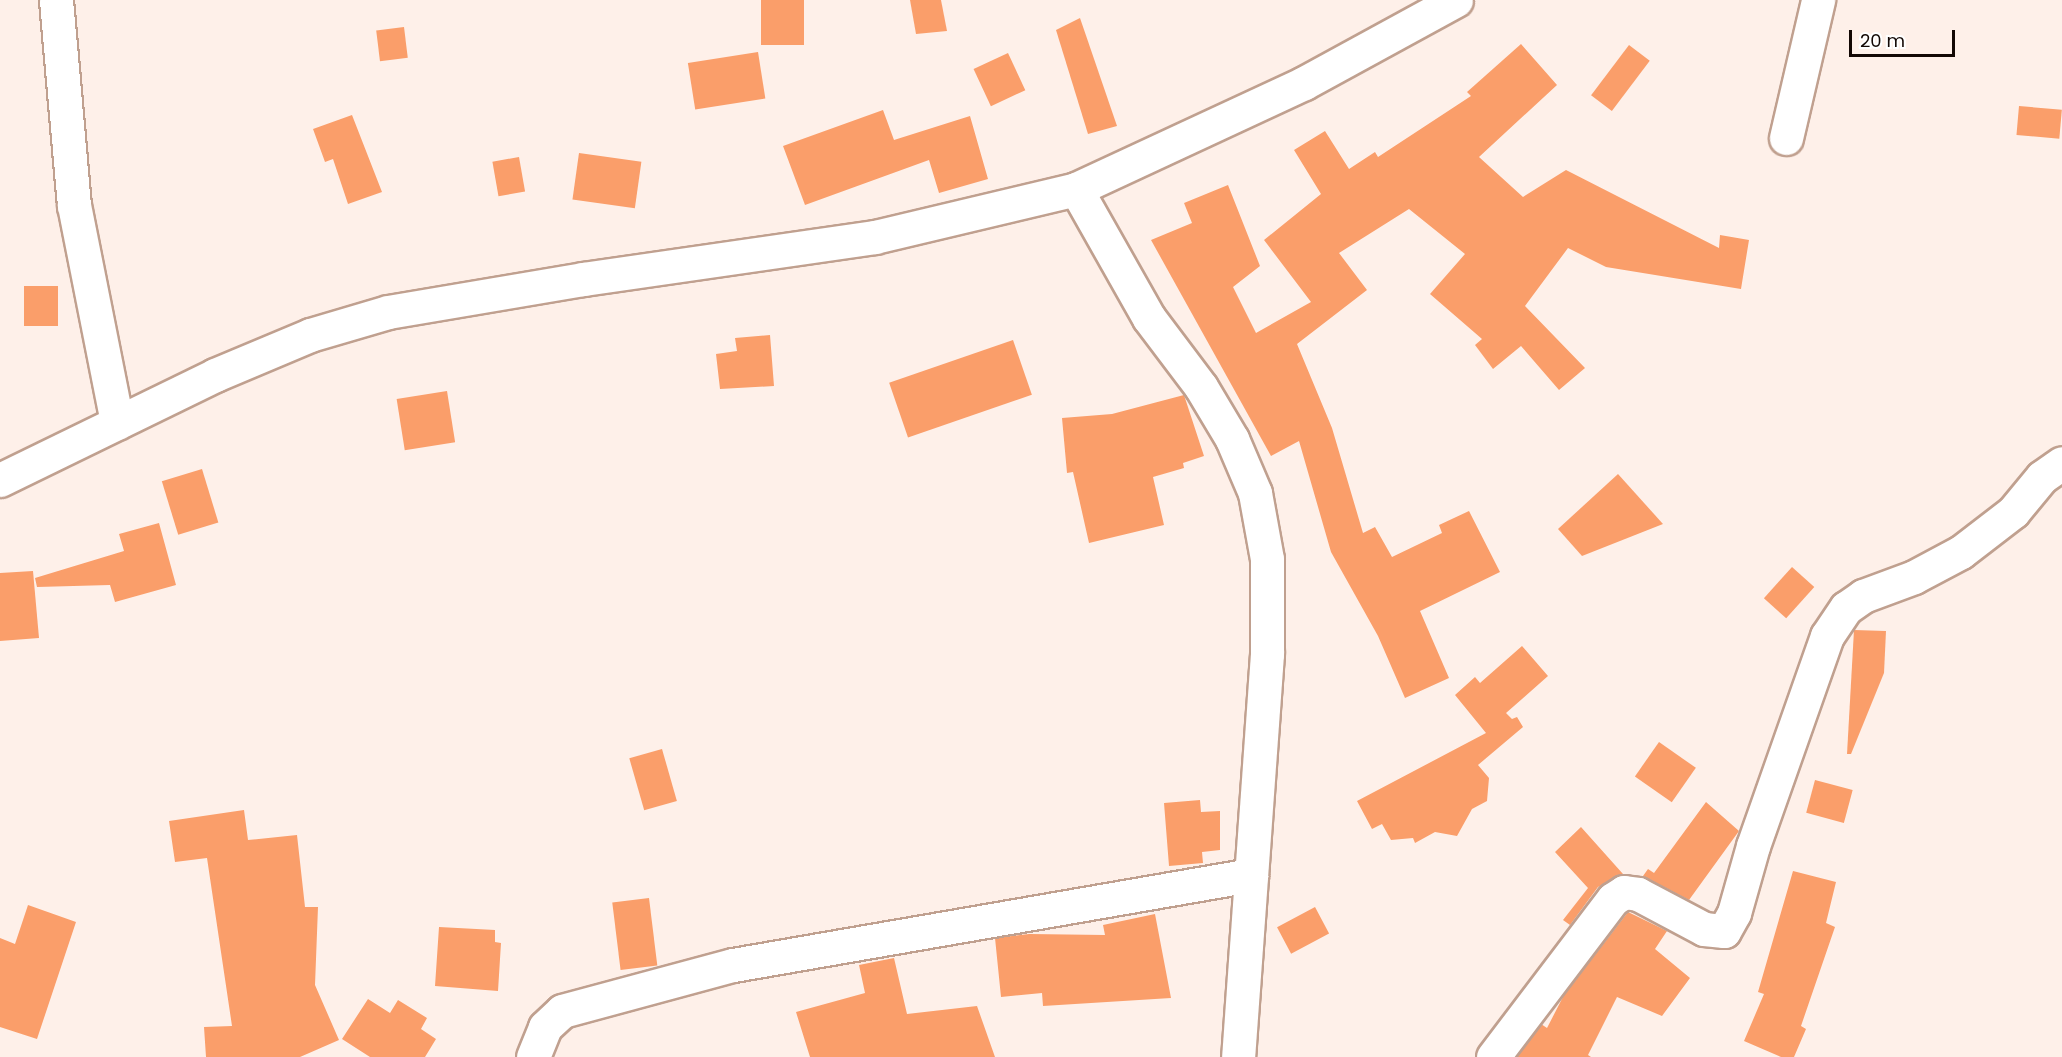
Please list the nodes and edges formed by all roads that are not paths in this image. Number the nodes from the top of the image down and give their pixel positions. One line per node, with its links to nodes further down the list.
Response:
1 (56, 0): 6 (street)
2 (1456, 0): 5 (street)
3 (1818, 0): 4 (street)
4 (1786, 138)
5 (1076, 189): 6 (street); 9 (street)
6 (117, 423): 8 (street)
7 (2062, 463): 12 (street)
8 (0, 480)
9 (1251, 875): 10 (street); 11 (street)
10 (533, 1057)
11 (1238, 1057)
12 (1493, 1057)

